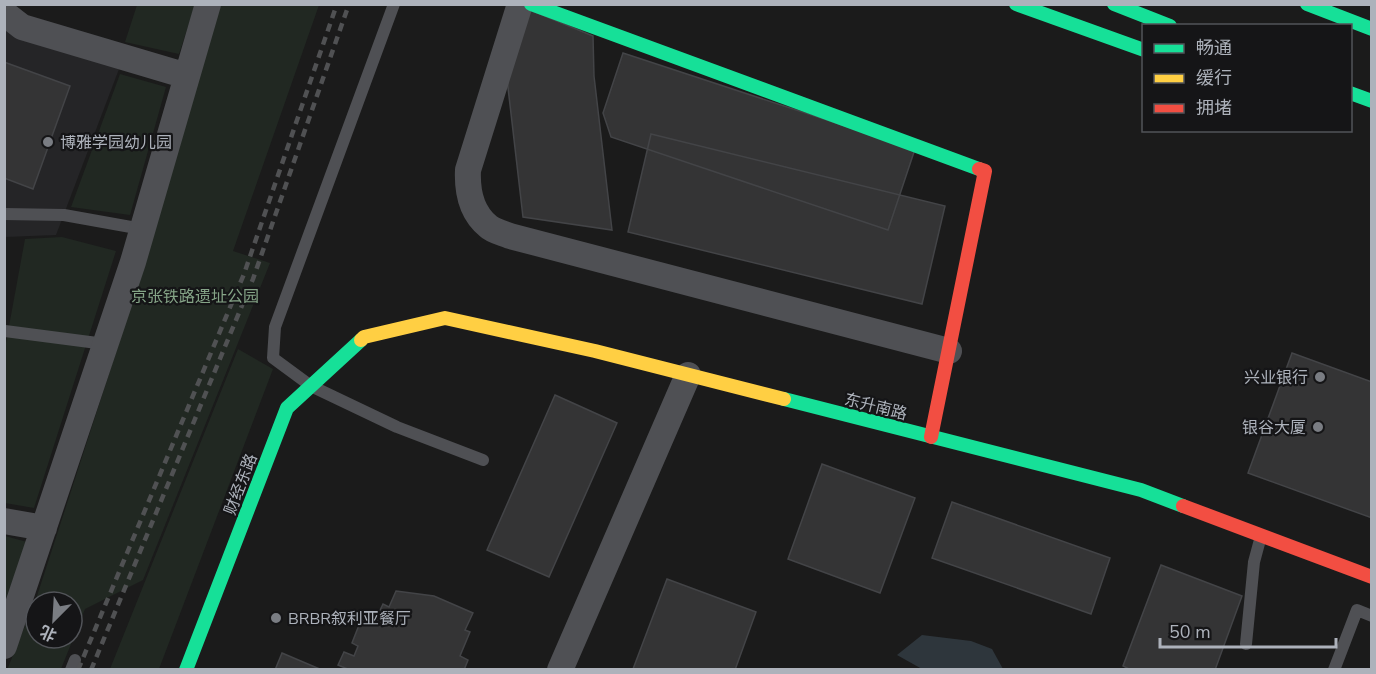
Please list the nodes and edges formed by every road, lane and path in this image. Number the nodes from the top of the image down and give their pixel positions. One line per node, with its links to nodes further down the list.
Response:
1 (208, 4): 12 (street)
2 (394, 4): 22 (lane)
3 (520, 4): 20 (street)
4 (531, 4): 20 (main road)
5 (1016, 4): 11 (main road)
6 (1114, 4): 9 (main road)
7 (1307, 4): 10 (main road)
8 (4, 13): 12 (street)
9 (1165, 24)
10 (1371, 29)
11 (1142, 50)
12 (187, 76): 16 (street)
13 (1352, 94): 14 (main road)
14 (1371, 100)
15 (4, 214): 16 (lane)
16 (142, 229): 19 (street)
17 (5, 331): 19 (lane)
18 (364, 337): 21 (main road, 东升南路); 22 (main road, 财经东路)
19 (105, 344): 26 (street)
20 (949, 351): 23 (main road)
21 (688, 375): 23 (main road, 东升南路); 33 (street)
22 (310, 386): 24 (lane); 32 (main road, 财经东路)
23 (931, 437): 27 (main road, 东升南路)
24 (483, 460)
25 (4, 521): 26 (street)
26 (44, 528): 31 (street)
27 (1261, 535): 28 (main road, 东升南路); 30 (lane)
28 (1371, 577)
29 (1371, 616): 34 (lane)
30 (1246, 644)
31 (4, 646)
32 (186, 669)
33 (560, 669)
34 (1334, 669)

